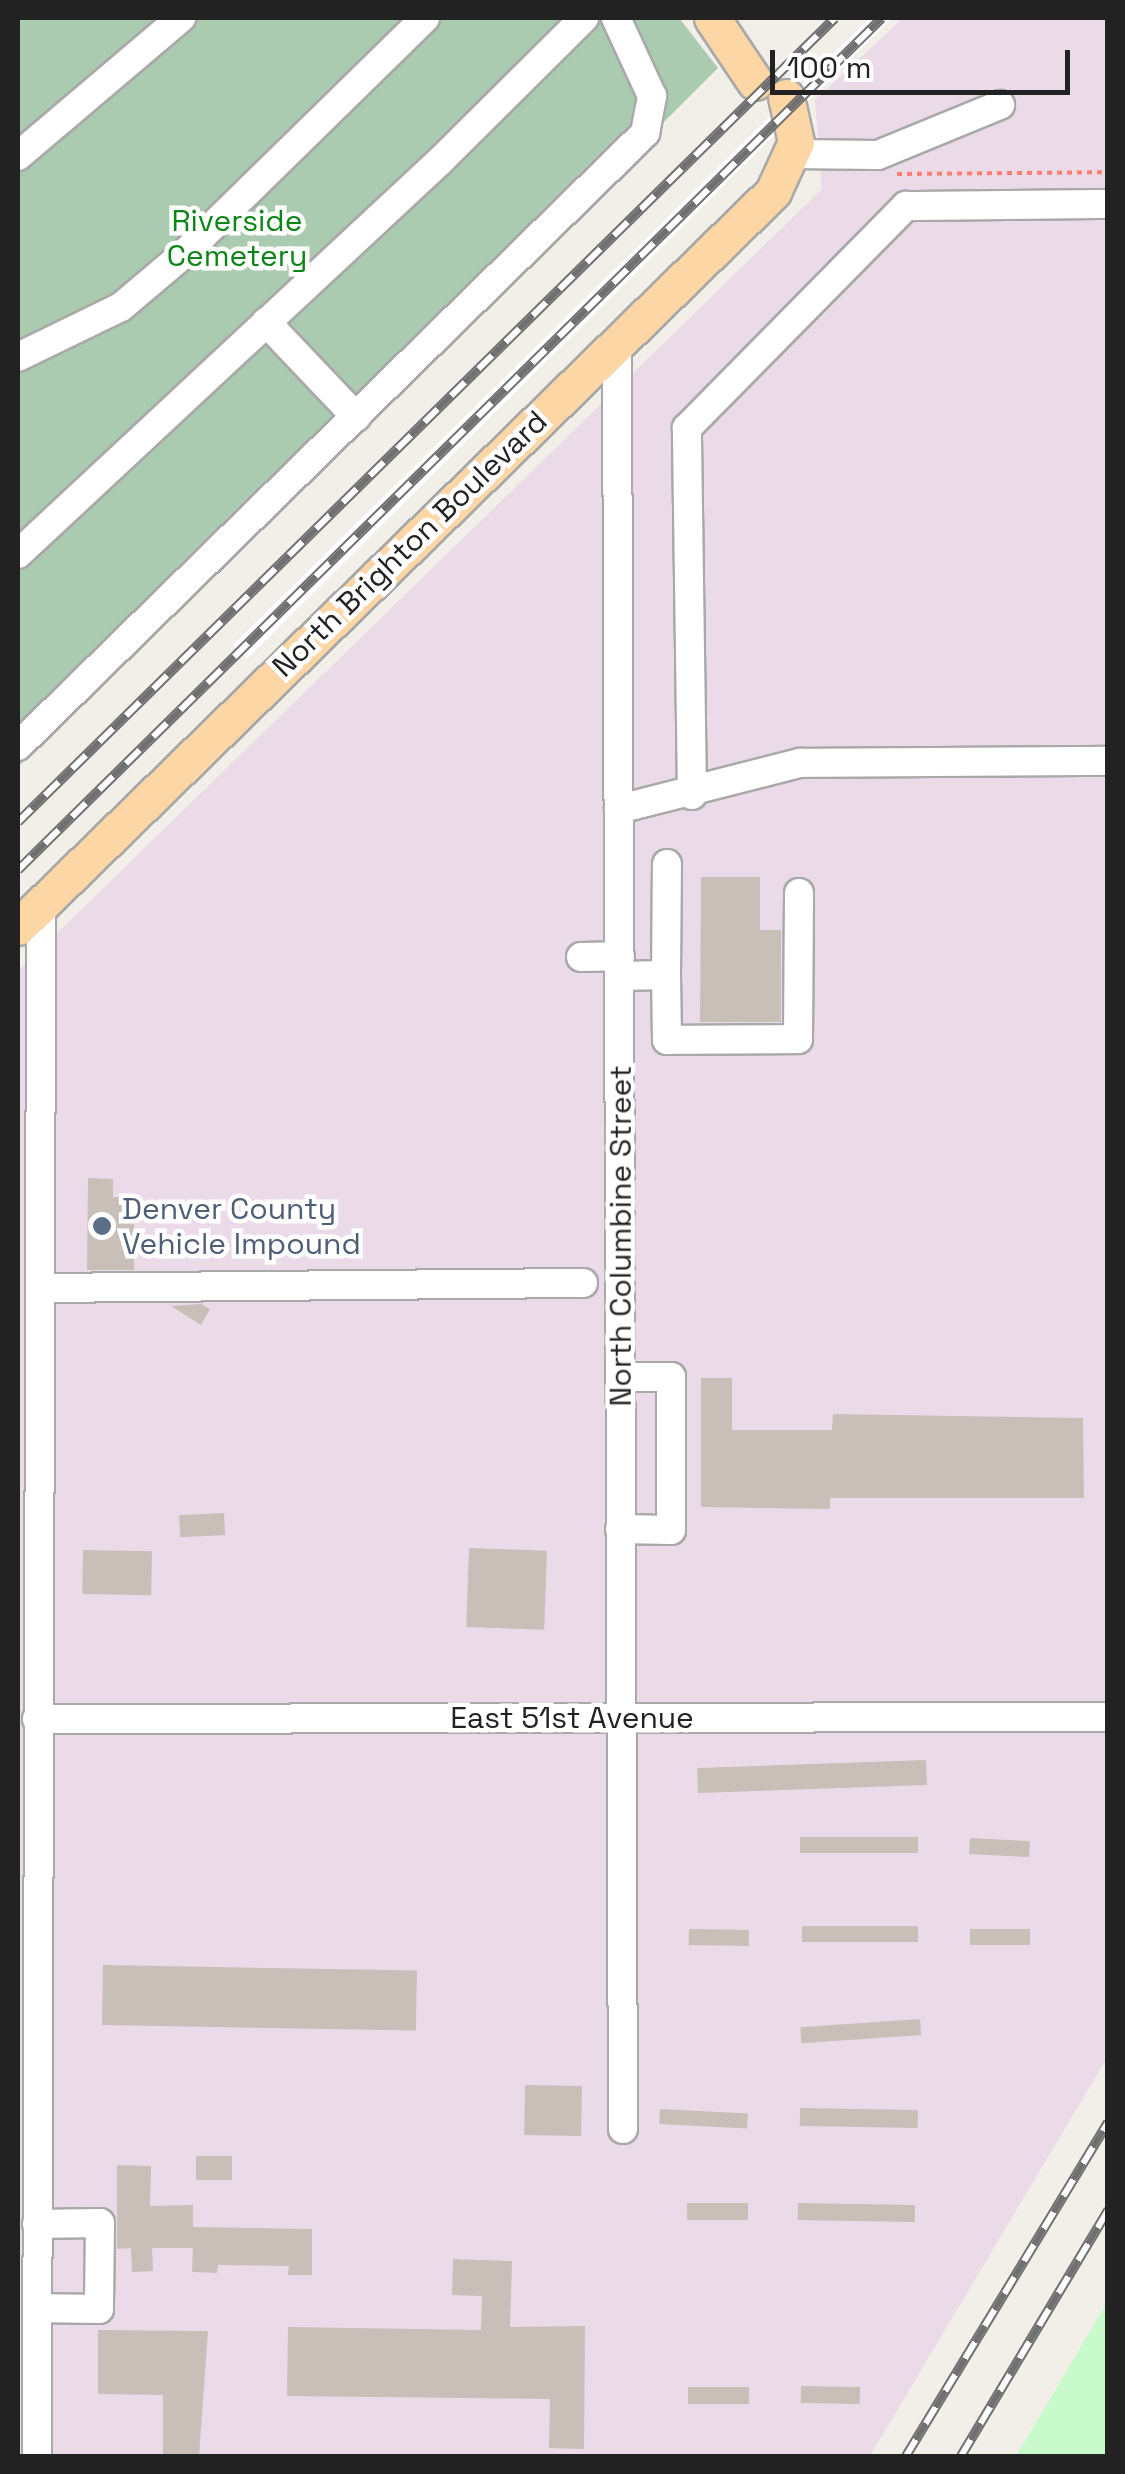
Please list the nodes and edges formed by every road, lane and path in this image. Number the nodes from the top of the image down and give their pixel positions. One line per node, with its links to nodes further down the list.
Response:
1 (180, 18): 8 (street)
2 (424, 18): 14 (street)
3 (584, 18): 12 (street)
4 (616, 18): 15 (street)
5 (714, 18): 7 (main road)
6 (1000, 106): 7 (street)
7 (794, 154): 13 (main road, North Brighton Boulevard)
8 (18, 156)
9 (1108, 172): 10 (path)
10 (894, 174)
11 (1108, 204): 19 (street)
12 (266, 322): 15 (street); 16 (street)
13 (617, 343): 20 (street, North Columbine Street); 23 (main road, North Brighton Boulevard)
14 (18, 357)
15 (356, 417): 17 (street)
16 (18, 554)
17 (18, 746)
18 (1108, 761): 19 (street)
19 (692, 795): 20 (street)
20 (619, 809): 25 (street, North Columbine Street)
21 (667, 864): 26 (street)
22 (799, 893): 26 (street)
23 (30, 916): 27 (street)
24 (581, 957): 25 (street)
25 (620, 966): 26 (street); 31 (street, North Columbine Street)
26 (666, 975)
27 (29, 1131): 28 (street)
28 (29, 1231): 30 (street)
29 (583, 1284): 30 (street)
30 (40, 1288): 34 (street)
31 (622, 1377): 32 (street, North Columbine Street); 32 (street)
32 (620, 1530): 35 (street, North Columbine Street)
33 (1108, 1717): 35 (street, East 51st Avenue)
34 (37, 1718): 35 (street, East 51st Avenue); 37 (street)
35 (621, 1718): 36 (street, North Columbine Street)
36 (624, 2129)
37 (37, 2224): 38 (street); 38 (street)
38 (37, 2308): 39 (street)
39 (37, 2456)

